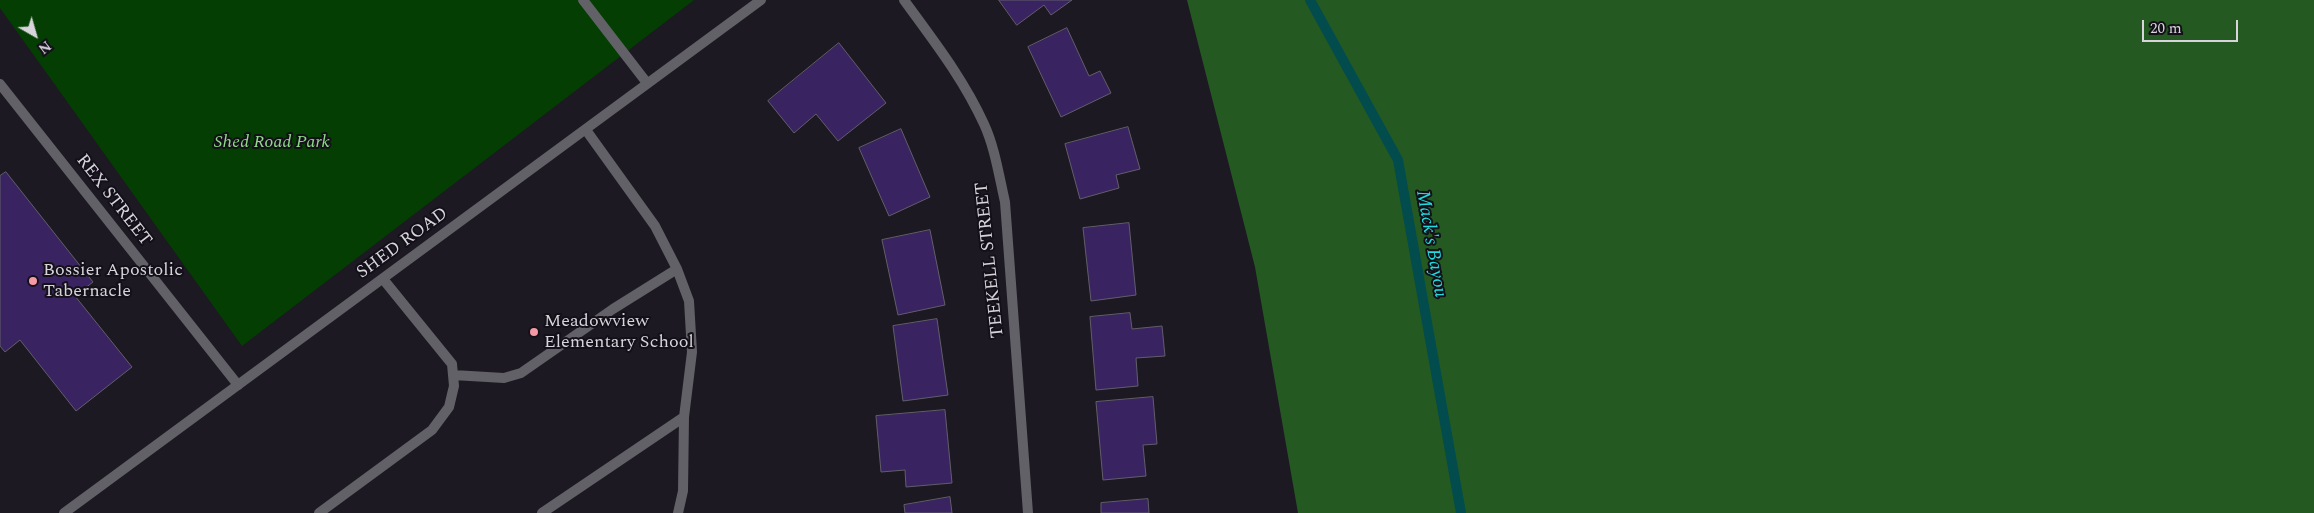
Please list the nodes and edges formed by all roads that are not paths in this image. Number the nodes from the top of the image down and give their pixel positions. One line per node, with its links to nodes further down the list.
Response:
1 (583, 0): 4 (street)
2 (761, 0): 4 (street, SHED ROAD)
3 (904, 0): 16 (street, TEEKELL STREET)
4 (648, 83): 6 (street, SHED ROAD)
5 (0, 84): 10 (street, REX STREET)
6 (586, 130): 7 (street); 8 (street, SHED ROAD)
7 (677, 269): 9 (street); 11 (street)
8 (383, 279): 9 (street); 10 (street, SHED ROAD)
9 (453, 375): 13 (street)
10 (238, 385): 12 (street, SHED ROAD)
11 (684, 417): 14 (street); 15 (street)
12 (64, 513)
13 (319, 513)
14 (542, 513)
15 (678, 513)
16 (1028, 513)

